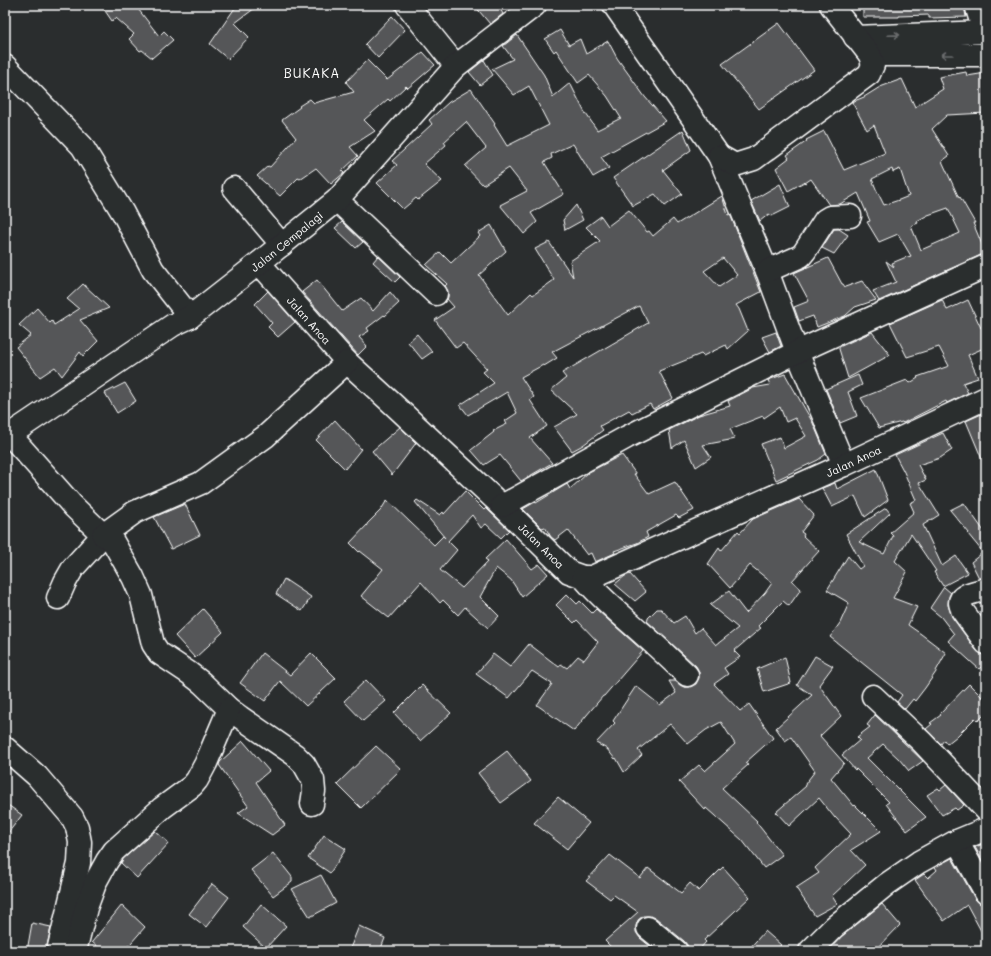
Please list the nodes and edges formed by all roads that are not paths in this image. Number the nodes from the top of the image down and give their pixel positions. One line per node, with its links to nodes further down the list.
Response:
1 (407, 5): 11 (street)
2 (535, 5): 11 (street, Jalan Cempalagi)
3 (614, 5): 12 (street)
4 (831, 5): 7 (street)
5 (976, 5): 6 (street)
6 (985, 32): 7 (street, one-way to 6)
7 (855, 37): 8 (street)
8 (870, 55): 9 (street, one-way to 8); 12 (street)
9 (986, 55)
10 (5, 66): 21 (street)
11 (456, 66): 14 (street, Jalan Cempalagi)
12 (719, 156): 19 (street)
13 (234, 188): 16 (street)
14 (337, 200): 16 (street, Jalan Cempalagi); 20 (street)
15 (850, 216): 19 (street)
16 (282, 245): 17 (street, Jalan Cempalagi)
17 (259, 264): 21 (street, Jalan Cempalagi); 23 (street, Jalan Anoa)
18 (986, 266): 22 (street)
19 (767, 270): 22 (street)
20 (436, 294)
21 (190, 316): 25 (street, Jalan Cempalagi)
22 (797, 352): 26 (street); 27 (street)
23 (347, 362): 27 (street, Jalan Anoa); 28 (street)
24 (986, 398): 26 (street, Jalan Anoa)
25 (7, 437): 28 (street)
26 (844, 465): 29 (street, Jalan Anoa)
27 (502, 506): 29 (street, Jalan Anoa)
28 (103, 535): 31 (street); 35 (street)
29 (584, 577): 33 (street)
30 (986, 589): 32 (street)
31 (58, 598)
32 (986, 643)
33 (687, 675)
34 (873, 696): 38 (street)
35 (229, 709): 37 (street); 44 (street)
36 (5, 748): 43 (street)
37 (312, 804)
38 (986, 810)
39 (986, 829): 40 (street)
40 (957, 841): 41 (street); 46 (street)
41 (986, 893)
42 (648, 928): 45 (street)
43 (58, 951)
44 (75, 951)
45 (676, 951)
46 (810, 951)

